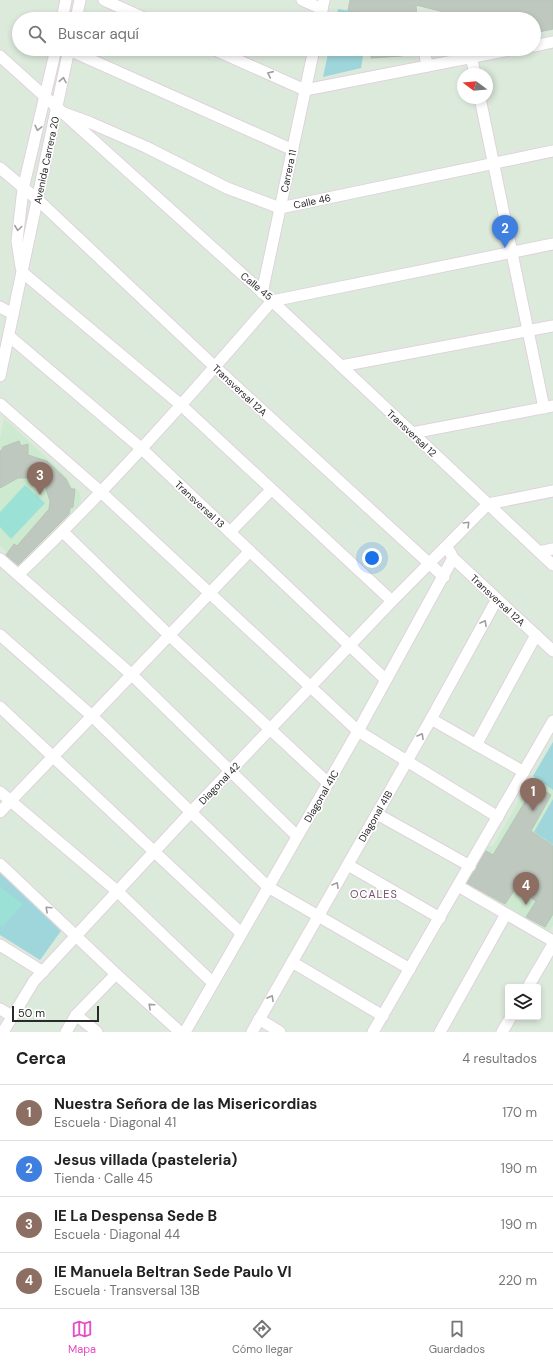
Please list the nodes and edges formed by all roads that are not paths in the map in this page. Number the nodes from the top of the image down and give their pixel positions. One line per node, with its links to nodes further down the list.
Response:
1 (66, 0): 6 (street)
2 (80, 0): 7 (street)
3 (104, 0): 8 (street)
4 (302, 0): 5 (street)
5 (322, 10)
6 (63, 12)
7 (77, 12)
8 (131, 12)
9 (553, 42): 10 (street)
10 (541, 45)
11 (0, 56): 22 (street, Calle 45)
12 (54, 56): 22 (street, Avenida Carrera 20)
13 (68, 56): 24 (street, Avenida Carrera 20, one-way to 13)
14 (82, 56): 25 (street)
15 (229, 56): 21 (street, one-way to 15)
16 (312, 56): 21 (street, Carrera 11)
17 (425, 56): 19 (street)
18 (471, 56): 19 (street); 20 (street)
19 (427, 66): 21 (street)
20 (474, 68)
21 (305, 90): 25 (street, Carrera 11)
22 (45, 98): 24 (street, Calle 45); 29 (street, Avenida Carrera 20, one-way to 29)
23 (481, 104): 27 (street)
24 (59, 111): 30 (street, Avenida Carrera 20); 31 (street, Calle 46); 35 (street, Calle 45)
25 (293, 150): 31 (street, Carrera 11)
26 (553, 151): 27 (street, Calle 46)
27 (493, 163): 31 (street, Calle 46); 33 (street)
28 (0, 168): 29 (street, Transversal 12A)
29 (24, 189): 30 (street, Transversal 12A); 34 (street, Avenida Carrera 20, one-way to 34)
30 (38, 200): 34 (street, Avenida Carrera 20); 43 (street, Transversal 12A)
31 (280, 208): 35 (street, Carrera 11)
32 (553, 244): 33 (street, Calle 45)
33 (512, 252): 36 (street, Calle 45); 40 (street)
34 (22, 272): 38 (street, Avenida Carrera 20); 46 (street)
35 (262, 293): 36 (street, Calle 45)
36 (272, 301): 42 (street, Transversal 12); 43 (street)
37 (0, 307): 38 (street)
38 (14, 314): 41 (street, Avenida Carrera 20)
39 (553, 326): 40 (street)
40 (528, 331): 42 (street); 47 (street)
41 (9, 336): 44 (street, Avenida Carrera 20); 49 (street, Transversal 13)
42 (341, 366): 48 (street, Transversal 12)
43 (215, 367): 46 (street); 62 (street, Transversal 12A)
44 (0, 373)
45 (0, 404): 52 (street)
46 (181, 405): 49 (street); 50 (street)
47 (548, 407): 48 (street)
48 (412, 432): 53 (street, Transversal 12)
49 (142, 449): 52 (street); 55 (street, Transversal 13)
50 (271, 490): 55 (street); 68 (street)
51 (553, 491): 53 (street)
52 (101, 492): 54 (street); 66 (street)
53 (488, 504): 56 (street, Diagonal 42, one-way to 53); 59 (street, Transversal 12)
54 (63, 532): 64 (street); 70 (street)
55 (230, 532): 58 (street, Transversal 13)
56 (447, 545): 60 (street, Transversal 12A); 62 (street, Diagonal 42)
57 (553, 549): 59 (street)
58 (250, 551): 66 (street); 72 (street, Transversal 13)
59 (539, 552): 63 (street, Transversal 12)
60 (453, 558): 65 (street, Diagonal 41C); 67 (street, Transversal 12A)
61 (0, 559): 64 (street)
62 (428, 564): 65 (street, Transversal 12A); 68 (street, Diagonal 42)
63 (553, 565)
64 (19, 574): 74 (street)
65 (444, 577): 75 (street, Diagonal 41C)
66 (210, 593): 70 (street); 76 (street)
67 (497, 599): 71 (street, Transversal 12A); 79 (street, Diagonal 41B, one-way to 67)
68 (392, 601): 72 (street, Diagonal 42)
69 (0, 635): 78 (street)
70 (169, 635): 74 (street); 81 (street)
71 (536, 635): 73 (street, Transversal 12A); 83 (street)
72 (350, 646): 75 (street, Transversal 13); 76 (street, Diagonal 42)
73 (553, 651)
74 (132, 675): 78 (street); 86 (street)
75 (385, 679): 82 (street, Diagonal 41C)
76 (311, 687): 81 (street, Diagonal 42); 82 (street)
77 (0, 707): 84 (street)
78 (92, 716): 84 (street); 92 (street)
79 (431, 719): 83 (street); 85 (street, Diagonal 41B, one-way to 79)
80 (553, 721): 87 (street)
81 (270, 730): 86 (street, Diagonal 42); 88 (street)
82 (358, 731): 85 (street); 88 (street, Diagonal 41C)
83 (476, 745): 87 (street)
84 (53, 757): 90 (street); 96 (street)
85 (407, 762): 93 (street, Diagonal 41B); 94 (street)
86 (231, 770): 92 (street, Diagonal 42); 95 (street)
87 (524, 772): 94 (street)
88 (328, 783): 95 (street, Diagonal 41C)
89 (0, 792): 90 (street)
90 (11, 801): 91 (street); 102 (street)
91 (0, 812)
92 (191, 812): 96 (street, Diagonal 42); 101 (street)
93 (376, 814): 98 (street, Diagonal 41B); 99 (street)
94 (498, 818): 99 (street)
95 (298, 836): 101 (street, Diagonal 41C)
96 (154, 852): 102 (street, Diagonal 42); 106 (street)
97 (0, 864): 107 (street, one-way to 97)
98 (348, 865): 104 (street, Diagonal 41B, one-way to 98); 105 (street)
99 (470, 866): 100 (street)
100 (458, 886): 103 (street); 105 (street)
101 (268, 887): 104 (street); 106 (street, Diagonal 41C)
102 (117, 891): 107 (street, Diagonal 42); 114 (street)
103 (506, 914): 108 (street); 130 (street)
104 (318, 916): 110 (street, Diagonal 41B); 111 (street)
105 (440, 918): 111 (street)
106 (241, 933): 114 (street, Diagonal 41C)
107 (77, 935): 112 (street, Diagonal 42); 113 (street)
108 (553, 943): 115 (street)
109 (0, 945): 112 (street)
110 (292, 962): 119 (street); 120 (street, Diagonal 41B, one-way to 110)
111 (410, 969): 119 (street)
112 (43, 972): 118 (street, Diagonal 42)
113 (116, 974): 117 (street); 126 (street, one-way to 113)
114 (213, 983): 127 (street, Diagonal 41C)
115 (530, 984)
116 (0, 1009): 118 (street)
117 (76, 1015): 124 (street); 125 (street)
118 (12, 1016): 123 (street, Diagonal 42)
119 (383, 1016): 122 (street)
120 (260, 1019): 128 (street, Diagonal 41B); 129 (street)
121 (509, 1020): 131 (street)
122 (378, 1030)
123 (3, 1032)
124 (66, 1032)
125 (97, 1032)
126 (180, 1032)
127 (185, 1032)
128 (252, 1032)
129 (280, 1032)
130 (440, 1032)
131 (502, 1032)

